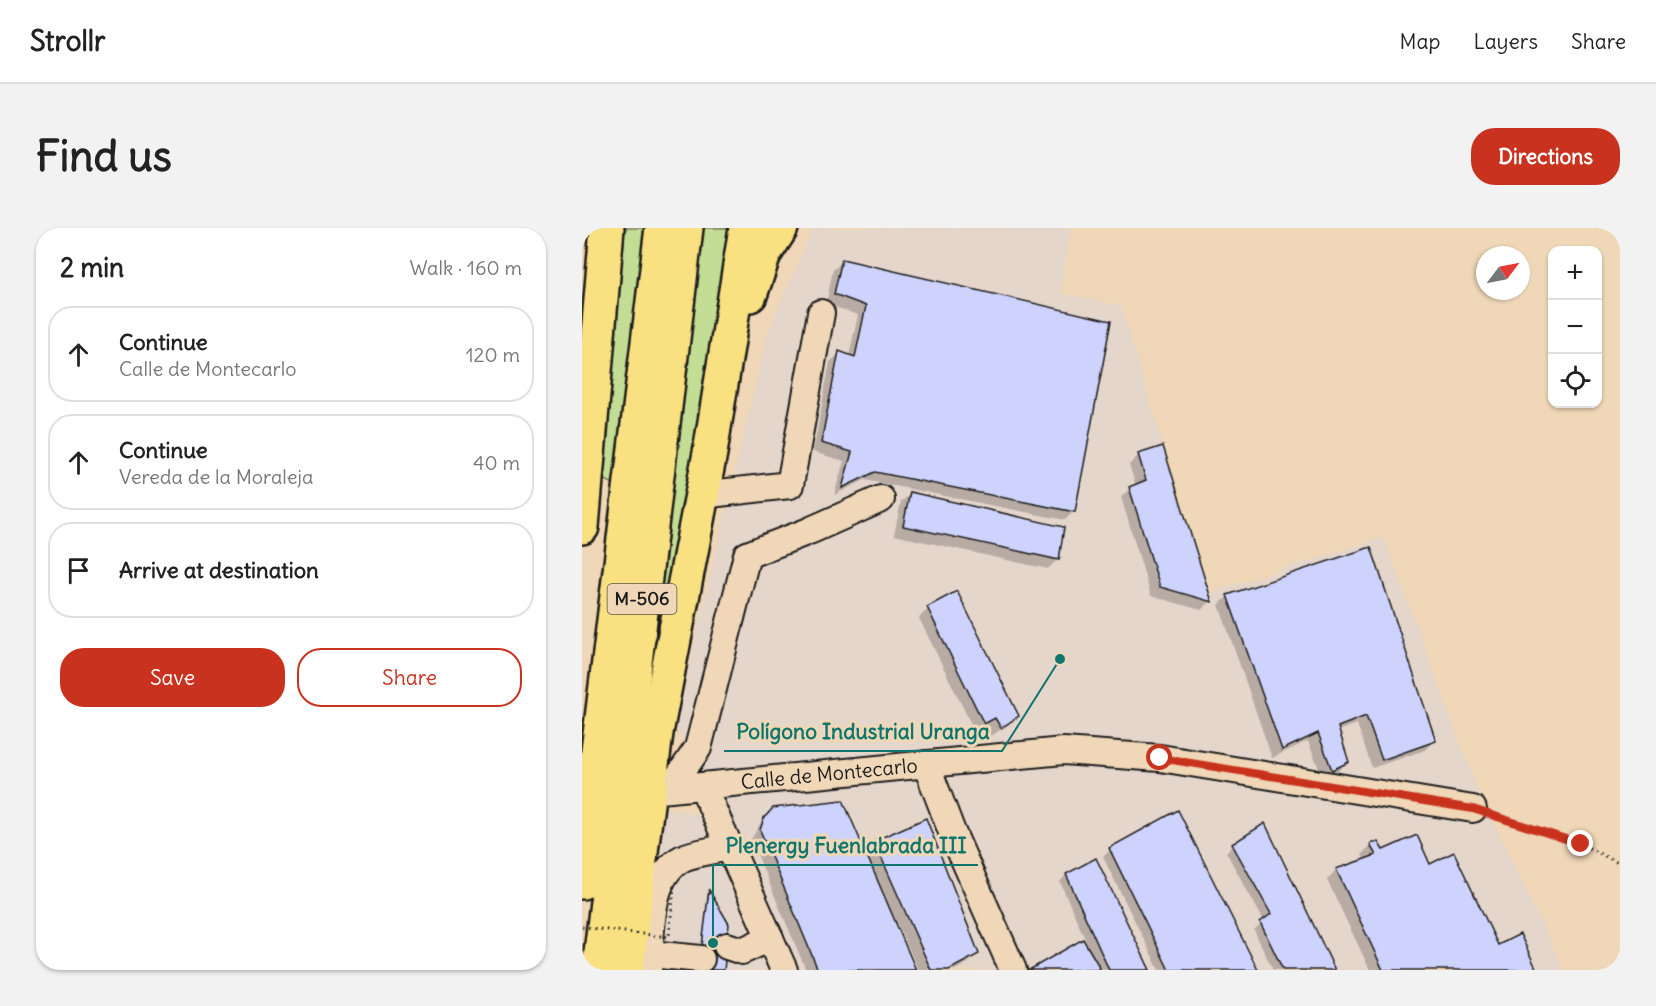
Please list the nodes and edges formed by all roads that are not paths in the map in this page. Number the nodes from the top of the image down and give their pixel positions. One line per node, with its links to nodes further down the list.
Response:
1 (607, 228): 11 (highway)
2 (662, 228): 20 (highway, M-506)
3 (686, 228): 25 (highway, M-506)
4 (746, 228): 10 (highway)
5 (781, 228): 10 (highway)
6 (582, 312): 8 (highway)
7 (821, 313): 12 (street)
8 (582, 332)
9 (582, 434): 11 (highway)
10 (710, 453): 12 (highway)
11 (587, 472): 14 (highway)
12 (701, 495): 17 (highway)
13 (881, 499): 17 (street)
14 (582, 527)
15 (926, 764): 16 (street, Calle de Montecarlo); 18 (street, Calle de Montecarlo); 27 (street)
16 (703, 787): 17 (street, Calle de Montecarlo); 19 (street)
17 (660, 790): 24 (highway)
18 (1473, 809)
19 (729, 847): 21 (street); 24 (street)
20 (582, 882)
21 (770, 938): 22 (street); 26 (street)
22 (727, 946)
23 (701, 959): 24 (street)
24 (641, 965)
25 (599, 970)
26 (784, 970)
27 (1013, 970)

